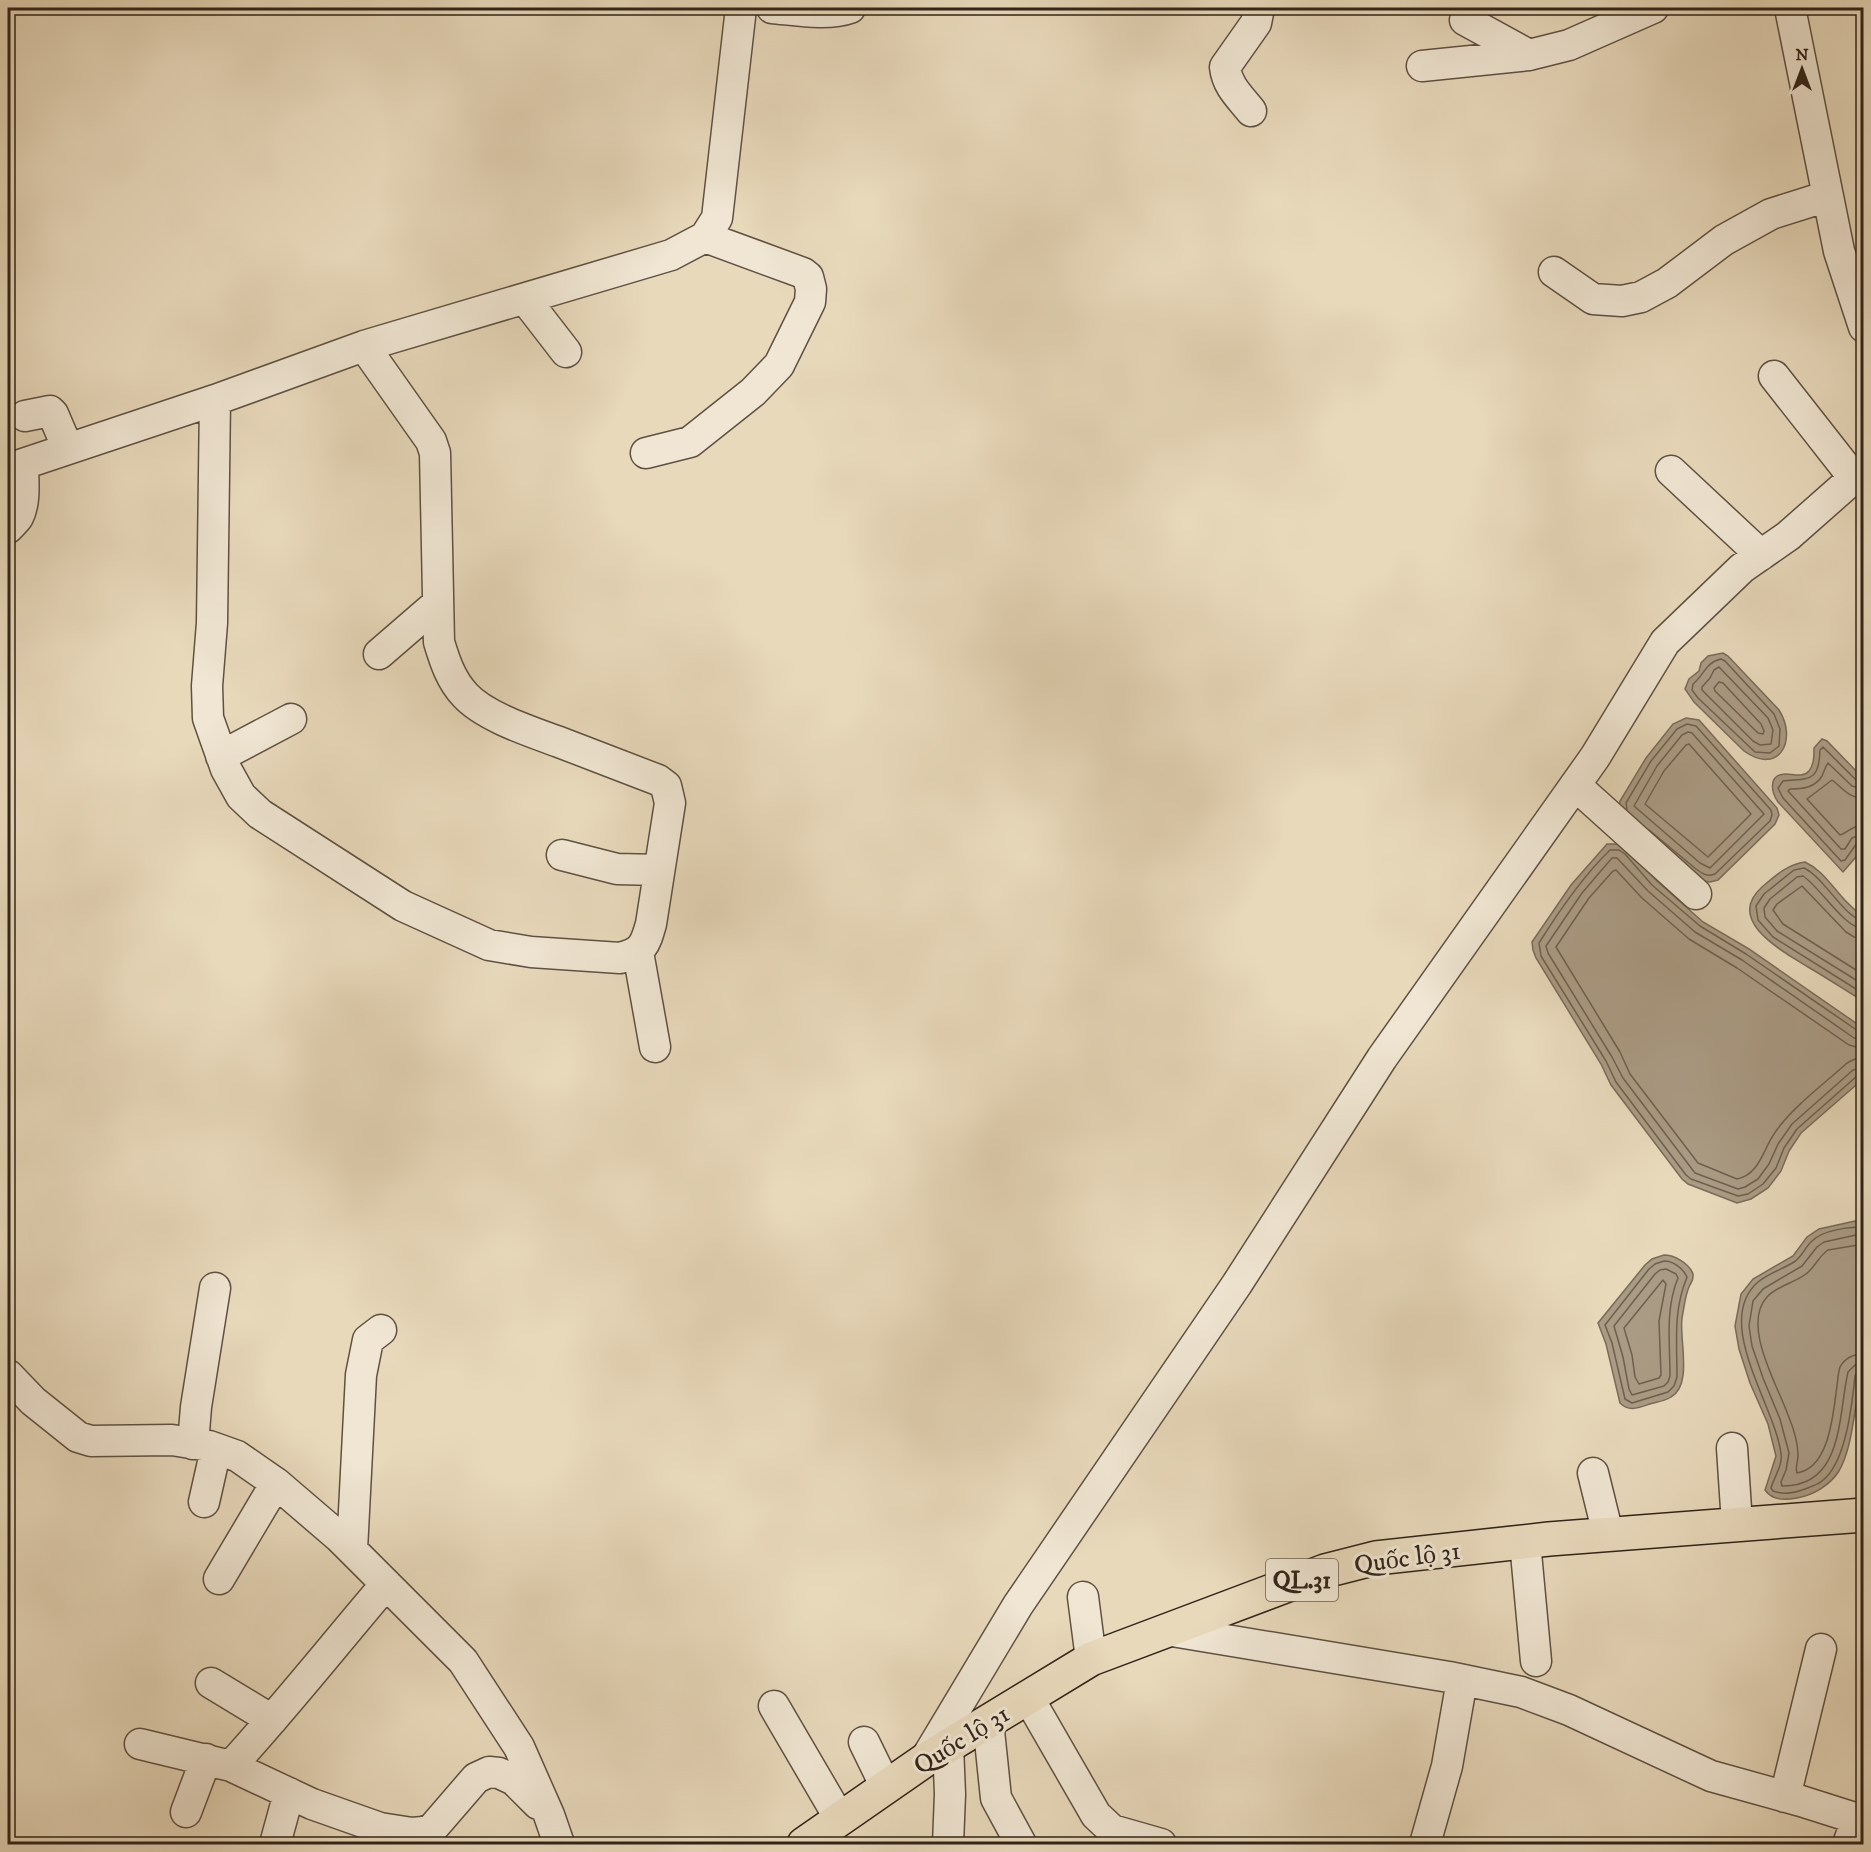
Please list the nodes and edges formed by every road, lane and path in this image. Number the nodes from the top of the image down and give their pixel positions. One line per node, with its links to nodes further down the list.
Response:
1 (741, 8): 12 (street)
2 (772, 8): 3 (street)
3 (850, 8)
4 (1259, 8): 10 (street)
5 (1790, 8): 11 (street)
6 (1642, 10): 8 (street)
7 (1465, 20): 8 (street)
8 (1529, 55): 9 (street)
9 (1422, 66)
10 (1251, 111)
11 (1828, 196): 13 (street); 15 (street)
12 (705, 237): 14 (street); 22 (street)
13 (1554, 272)
14 (525, 299): 16 (street); 17 (street)
15 (1863, 327)
16 (364, 346): 19 (street); 28 (street)
17 (566, 352)
18 (1774, 376): 25 (street)
19 (215, 400): 21 (street); 31 (street)
20 (25, 416): 21 (street)
21 (68, 449): 23 (street)
22 (646, 453)
23 (15, 466): 26 (street)
24 (1671, 471): 27 (street)
25 (1859, 474): 27 (street)
26 (8, 528)
27 (1761, 555): 32 (street)
28 (438, 603): 29 (street); 34 (street)
29 (379, 654)
30 (291, 719): 31 (street)
31 (221, 756): 36 (street)
32 (1575, 785): 35 (street); 66 (street)
33 (562, 855): 34 (street)
34 (659, 870): 36 (street)
35 (1696, 894)
36 (638, 952): 37 (street)
37 (655, 1047)
38 (215, 1288): 41 (street)
39 (381, 1330): 50 (street)
40 (8, 1375): 41 (street)
41 (205, 1446): 44 (street); 45 (street)
42 (1732, 1448): 47 (street)
43 (1593, 1473): 48 (street)
44 (276, 1483): 50 (street); 51 (street)
45 (204, 1502)
46 (1863, 1515): 47 (highway, Quốc lộ 31 / QL.31)
47 (1737, 1524): 48 (highway, Quốc lộ 31 / QL.31)
48 (1608, 1534): 49 (highway, Quốc lộ 31 / QL.31)
49 (1525, 1542): 54 (highway, Quốc lộ 31 / QL.31); 57 (street)
50 (352, 1550): 52 (street)
51 (219, 1579)
52 (386, 1584): 62 (street); 72 (street)
53 (1083, 1597): 56 (street)
54 (1166, 1630): 56 (highway, Quốc lộ 31 / QL.31); 58 (street)
55 (1821, 1649): 70 (street)
56 (1091, 1659): 60 (highway, Quốc lộ 31 / QL.31)
57 (1536, 1661)
58 (1462, 1680): 70 (street); 81 (street)
59 (211, 1683): 62 (street)
60 (1028, 1697): 63 (highway, Quốc lộ 31 / QL.31); 80 (street)
61 (774, 1706): 73 (street)
62 (272, 1720): 67 (street)
63 (988, 1722): 66 (highway, Quốc lộ 31 / QL.31); 79 (street)
64 (140, 1743): 67 (street)
65 (864, 1743): 68 (street)
66 (937, 1753): 68 (highway, Quốc lộ 31 / QL.31); 78 (street)
67 (218, 1762): 69 (street); 71 (street)
68 (886, 1787): 73 (highway, Quốc lộ 31 / QL.31)
69 (289, 1793): 72 (street); 75 (street)
70 (1785, 1797): 74 (street)
71 (186, 1812)
72 (549, 1815): 76 (street)
73 (840, 1819): 77 (highway, Quốc lộ 31 / QL.31)
74 (1856, 1828)
75 (275, 1845)
76 (559, 1845)
77 (804, 1845)
78 (948, 1845)
79 (1021, 1845)
80 (1161, 1845)
81 (1425, 1845)

